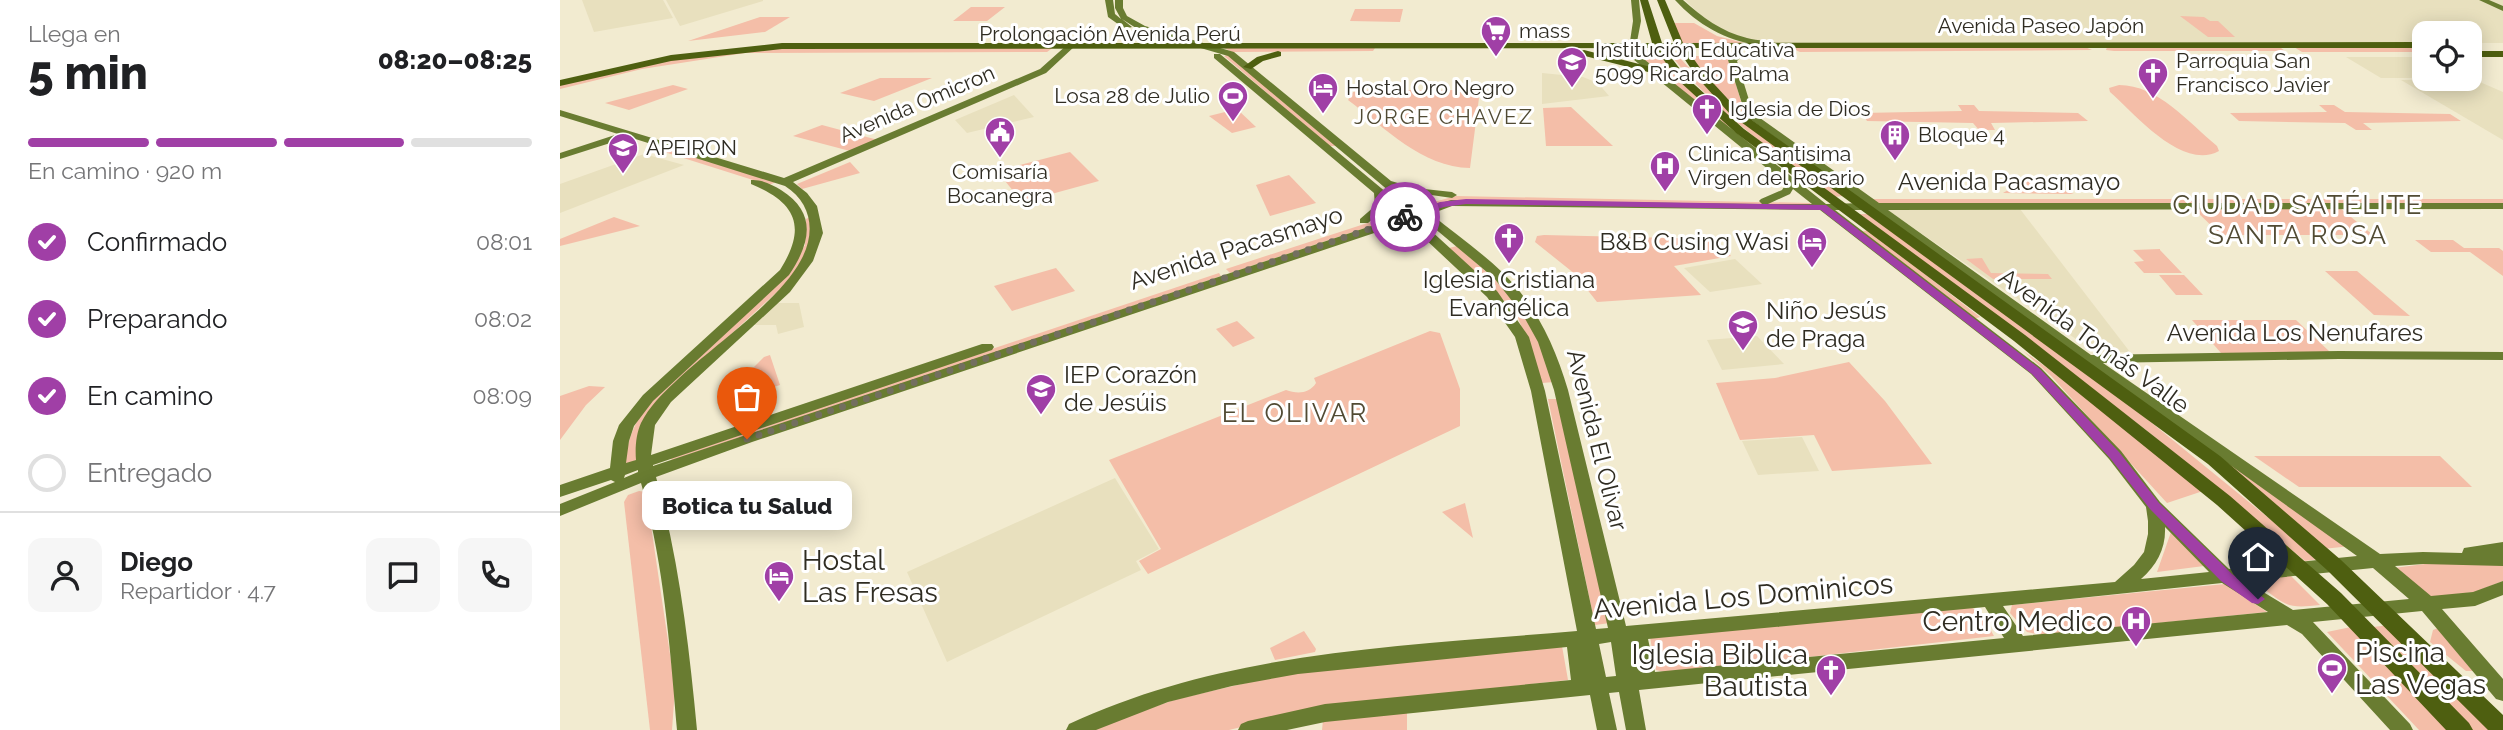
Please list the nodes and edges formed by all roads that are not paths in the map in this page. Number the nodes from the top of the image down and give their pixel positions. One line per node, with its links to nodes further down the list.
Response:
1 (1109, 0): 9 (main road)
2 (1119, 0): 17 (main road, Avenida El Olivar)
3 (1635, 0): 18 (main road)
4 (1644, 0): 19 (main road, Avenida Tomás Valle)
5 (1661, 0): 20 (main road, Avenida Tomás Valle)
6 (1679, 0): 16 (main road)
7 (2483, 0): 8 (main road)
8 (2503, 9)
9 (1163, 38): 14 (main road); 15 (main road)
10 (2093, 45): 11 (main road, Avenida Paseo Japón); 16 (main road, Avenida Paseo Japón); 26 (main road)
11 (2412, 45)
12 (2482, 45): 13 (main road)
13 (2503, 45)
14 (1149, 46): 15 (main road, Prolongación Avenida Perú); 21 (main road, Prolongación Avenida Perú)
15 (1186, 46): 17 (main road, Prolongación Avenida Perú)
16 (1784, 48): 20 (main road, Avenida Paseo Japón); 25 (main road, Avenida Paseo Japón); 26 (main road, Avenida Paseo Japón)
17 (1211, 49): 18 (main road, Prolongación Avenida Perú); 21 (main road, Prolongación Avenida Perú); 23 (main road, Prolongación Avenida Perú); 40 (main road, Avenida El Olivar)
18 (1631, 49): 19 (main road, Prolongación Avenida Perú); 22 (main road, Prolongación Avenida Perú); 31 (main road, Avenida Tomás Valle)
19 (1660, 49): 20 (main road, Avenida Paseo Japón); 46 (main road, Avenida Tomás Valle)
20 (1680, 49): 25 (main road, Avenida Paseo Japón); 46 (main road, Avenida Tomás Valle)
21 (1069, 51): 32 (main road, Prolongación Avenida Perú); 33 (main road, Prolongación Avenida Perú); 39 (main road, Avenida Omicron)
22 (1584, 53): 24 (main road, Prolongación Avenida Perú); 31 (main road)
23 (1231, 54): 24 (main road, Prolongación Avenida Perú); 30 (main road, Avenida El Olivar)
24 (1278, 54): 30 (main road)
25 (1741, 54): 46 (main road, Avenida Tomás Valle)
26 (2103, 54): 27 (main road, Avenida Paseo Japón)
27 (2412, 54)
28 (2482, 54): 29 (main road)
29 (2503, 54)
30 (1248, 67): 40 (main road, Avenida El Olivar)
31 (1648, 69): 38 (main road, Avenida Tomás Valle)
32 (560, 83)
33 (560, 90)
34 (560, 113): 36 (main road)
35 (560, 122): 36 (main road)
36 (619, 135): 37 (main road); 39 (main road)
37 (560, 155)
38 (1792, 183): 43 (main road); 46 (main road, Avenida Tomás Valle)
39 (781, 186): 55 (main road); 56 (main road)
40 (1382, 186): 41 (main road); 48 (main road, Avenida El Olivar); 49 (main road)
41 (1452, 195): 43 (main road, Avenida Pacasmayo); 48 (main road, Avenida Pacasmayo)
42 (2503, 199): 45 (main road, Avenida Pacasmayo)
43 (1765, 201): 46 (main road, Avenida Pacasmayo)
44 (1486, 202): 46 (main road, Avenida Pacasmayo); 48 (main road, Avenida Pacasmayo); 50 (main road)
45 (2258, 202): 46 (main road, Avenida Pacasmayo); 47 (main road, Avenida Pacasmayo)
46 (1847, 203): 52 (main road, Avenida Tomás Valle); 59 (main road, Avenida Tomás Valle); 65 (main road, Avenida Tomás Valle); 66 (main road, Avenida Tomás Valle)
47 (2503, 206)
48 (1410, 211): 49 (main road, Avenida Pacasmayo); 50 (main road, Avenida El Olivar); 55 (main road, Avenida Pacasmayo); 78 (main road, Avenida El Olivar)
49 (1364, 221): 55 (main road, Avenida Pacasmayo)
50 (1443, 231): 77 (main road, Avenida El Olivar)
51 (2503, 356): 52 (main road, Avenida Los Nenufares)
52 (2088, 359): 54 (main road, Avenida Tomás Valle)
53 (2503, 365): 54 (main road, Avenida Los Nenufares)
54 (2102, 369): 64 (main road, Avenida Tomás Valle)
55 (646, 468): 56 (main road, Avenida Pacasmayo); 57 (main road, Avenida Pacasmayo); 84 (main road)
56 (617, 471): 57 (main road); 58 (main road, Avenida Pacasmayo)
57 (616, 489): 60 (main road, Avenida Pacasmayo)
58 (560, 491)
59 (2154, 506): 67 (main road, Avenida Tomás Valle); 68 (main road)
60 (560, 510)
61 (2503, 548): 62 (main road, Avenida Los Dominicos)
62 (2423, 558): 63 (main road, Avenida Los Dominicos); 64 (main road, Avenida Los Dominicos)
63 (2503, 560)
64 (2377, 561): 65 (main road, Avenida Los Dominicos); 73 (main road, Avenida Tomás Valle)
65 (2334, 565): 66 (main road, Avenida Los Dominicos); 74 (main road, Avenida Tomás Valle)
66 (2302, 568): 67 (main road, Avenida Los Dominicos); 75 (main road, Avenida Tomás Valle)
67 (2227, 578): 68 (main road, Avenida Los Dominicos); 76 (main road, Avenida Tomás Valle)
68 (2119, 588): 72 (main road, Avenida Los Dominicos)
69 (2503, 588): 71 (main road)
70 (2503, 596): 71 (main road)
71 (2475, 599): 73 (main road)
72 (1991, 601): 77 (main road, Avenida Los Dominicos); 79 (main road)
73 (2426, 603): 74 (main road); 83 (main road, Avenida Tomás Valle)
74 (2379, 608): 75 (main road); 91 (main road, Avenida Tomás Valle)
75 (2348, 611): 76 (main road); 90 (main road, Avenida Tomás Valle)
76 (2288, 617): 79 (main road); 89 (main road, Avenida Tomás Valle)
77 (1628, 635): 78 (main road, Avenida Los Dominicos); 80 (main road); 81 (main road, Avenida El Olivar)
78 (1582, 639): 82 (main road, Avenida El Olivar); 85 (main road, Avenida Los Dominicos)
79 (2017, 643): 80 (main road)
80 (1647, 679): 81 (main road)
81 (1626, 681): 82 (main road); 88 (main road, Avenida El Olivar)
82 (1590, 686): 86 (main road); 87 (main road)
83 (2503, 693)
84 (687, 730)
85 (1076, 730)
86 (1248, 730)
87 (1607, 730)
88 (1636, 730)
89 (2403, 730)
90 (2460, 730)
91 (2503, 730)

